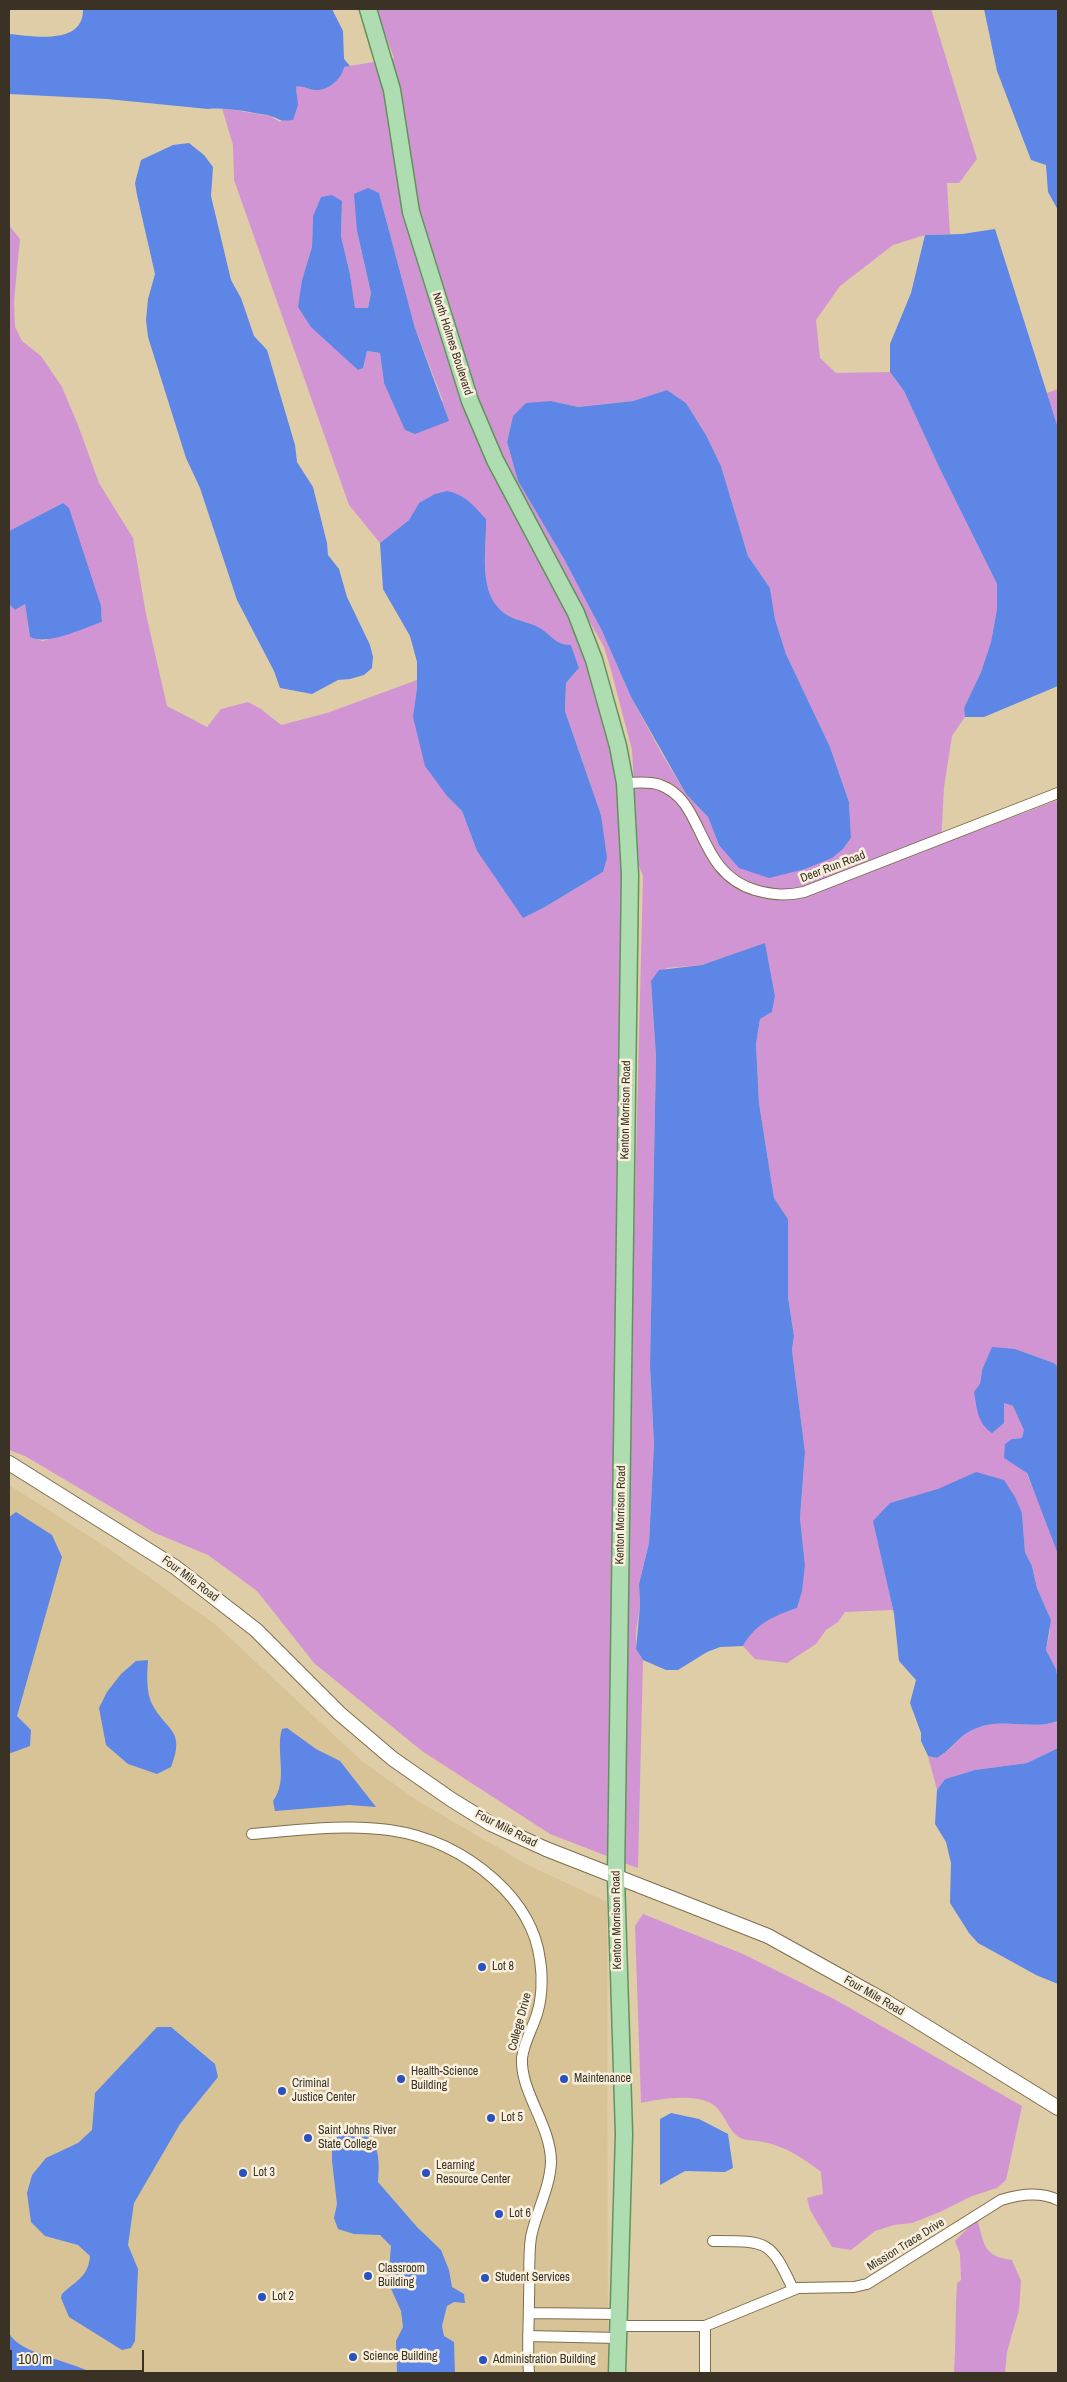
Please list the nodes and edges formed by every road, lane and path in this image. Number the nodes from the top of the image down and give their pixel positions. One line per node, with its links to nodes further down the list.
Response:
1 (368, 9): 2 (main road, North Holmes Boulevard)
2 (594, 660): 3 (main road, Kenton Morrison Road)
3 (626, 783): 4 (street, Deer Run Road); 7 (main road, Kenton Morrison Road)
4 (1058, 793)
5 (9, 1462): 7 (main road, Four Mile Road)
6 (252, 1834): 12 (street, College Drive)
7 (616, 1877): 8 (main road, Four Mile Road); 13 (main road, Kenton Morrison Road)
8 (1058, 2108)
9 (1058, 2200): 11 (street, Mission Trace Drive)
10 (713, 2241): 11 (street)
11 (793, 2289): 14 (street, Mission Trace Drive)
12 (529, 2313): 13 (street); 15 (street, College Drive)
13 (618, 2326): 14 (street); 15 (street); 17 (main road, Kenton Morrison Road)
14 (705, 2326): 18 (street)
15 (528, 2336): 16 (street, College Drive)
16 (529, 2373)
17 (618, 2373)
18 (705, 2373)

